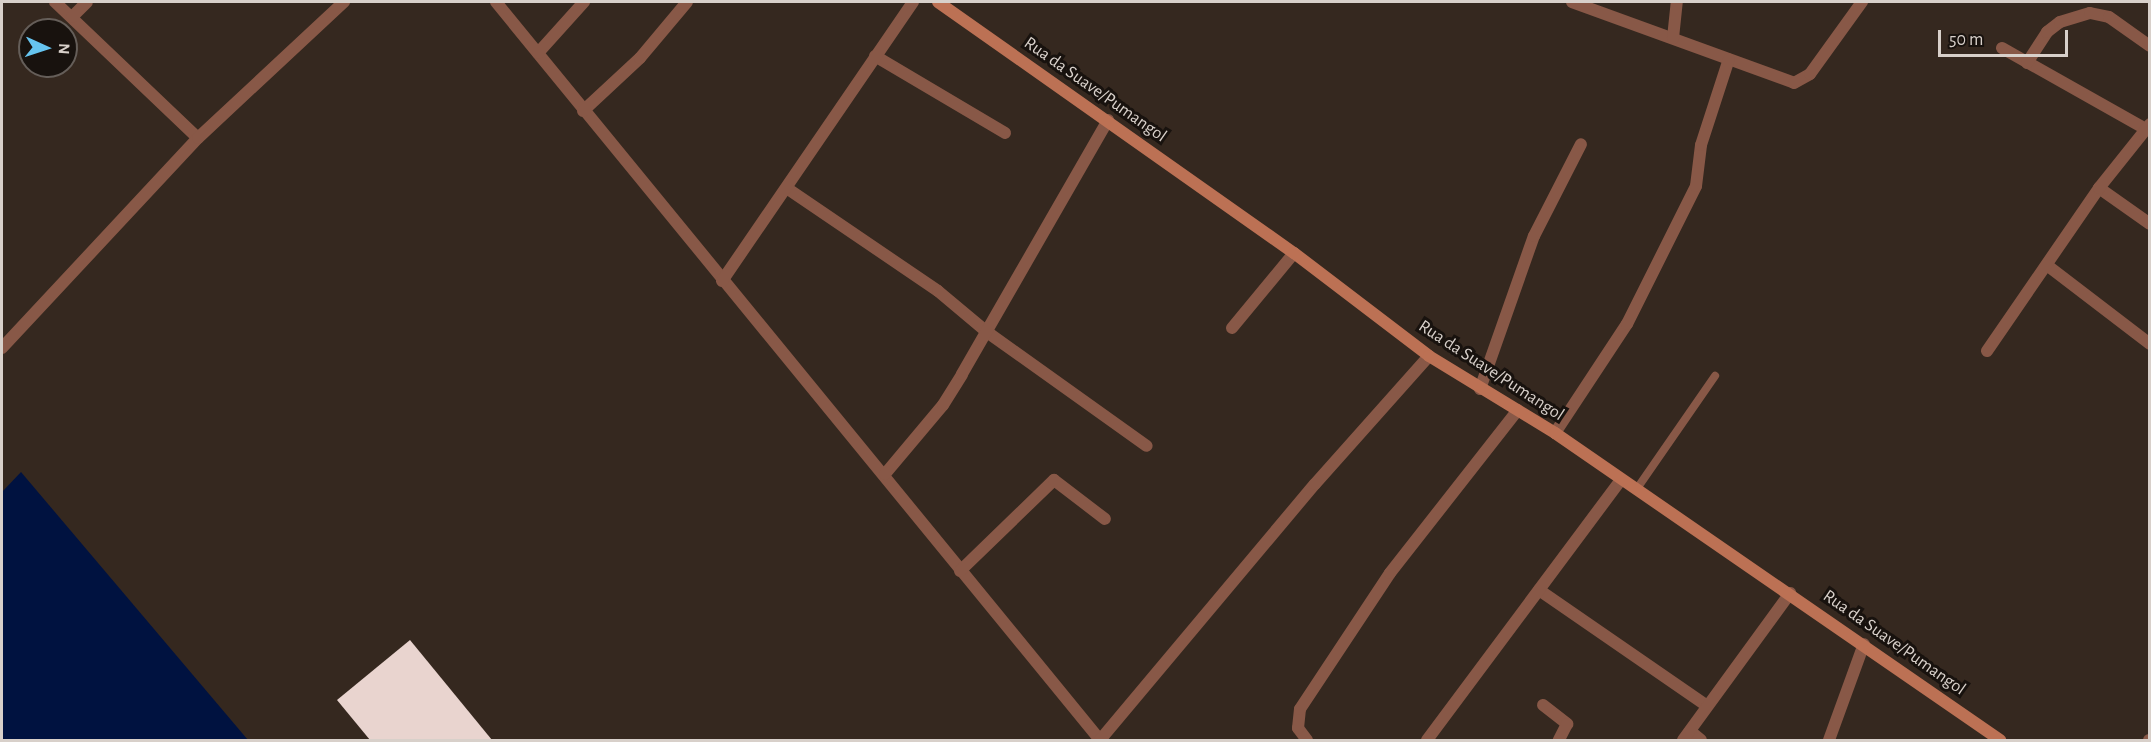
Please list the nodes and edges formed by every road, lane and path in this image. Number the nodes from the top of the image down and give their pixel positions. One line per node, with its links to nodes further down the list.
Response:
1 (56, 2): 12 (street)
2 (87, 2): 12 (street)
3 (344, 2): 25 (street)
4 (496, 2): 17 (street)
5 (584, 2): 17 (street)
6 (687, 2): 21 (street)
7 (913, 2): 18 (street)
8 (938, 2): 22 (street, Rua da Suave/Pumangol)
9 (1572, 2): 14 (street)
10 (1677, 2): 14 (street)
11 (1862, 2): 19 (street)
12 (72, 18)
13 (78, 24): 25 (street)
14 (1673, 38): 19 (street)
15 (2150, 46): 20 (street)
16 (2002, 48): 20 (street)
17 (538, 52): 21 (street)
18 (875, 56): 24 (street); 28 (street)
19 (1729, 59): 42 (street)
20 (2027, 63): 23 (street)
21 (583, 111): 32 (street)
22 (1108, 120): 30 (street, Rua da Suave/Pumangol); 34 (street)
23 (2148, 127): 27 (street)
24 (1005, 133)
25 (198, 138): 36 (street)
26 (1581, 144): 40 (street)
27 (2099, 188): 29 (street); 31 (street)
28 (788, 189): 32 (street); 34 (street)
29 (2150, 224)
30 (1294, 253): 33 (street); 38 (street, Rua da Suave/Pumangol)
31 (2048, 266): 35 (street); 37 (street)
32 (722, 281): 44 (street)
33 (1232, 328)
34 (987, 332): 43 (street); 44 (street)
35 (2150, 344)
36 (2, 348)
37 (1987, 351)
38 (1430, 356): 40 (street, Rua da Suave/Pumangol); 55 (street)
39 (1715, 376): 46 (lane)
40 (1480, 390): 41 (street, Rua da Suave/Pumangol)
41 (1518, 411): 42 (street, Rua da Suave/Pumangol); 56 (street)
42 (1555, 433): 45 (street, Rua da Suave/Pumangol)
43 (1147, 446)
44 (885, 474): 48 (street)
45 (1621, 480): 46 (street, Rua da Suave/Pumangol); 49 (street)
46 (1636, 490): 50 (street, Rua da Suave/Pumangol)
47 (1105, 519): 48 (street)
48 (960, 571): 55 (street)
49 (1539, 590): 53 (street); 57 (street)
50 (1790, 593): 51 (street, Rua da Suave/Pumangol); 53 (street)
51 (1864, 644): 60 (street); 61 (street, Rua da Suave/Pumangol)
52 (1543, 705): 58 (street)
53 (1706, 705): 54 (street)
54 (1686, 736): 59 (street)
55 (1100, 740)
56 (1307, 741)
57 (1426, 741)
58 (1560, 741)
59 (1701, 741)
60 (1829, 741)
61 (2001, 741)

